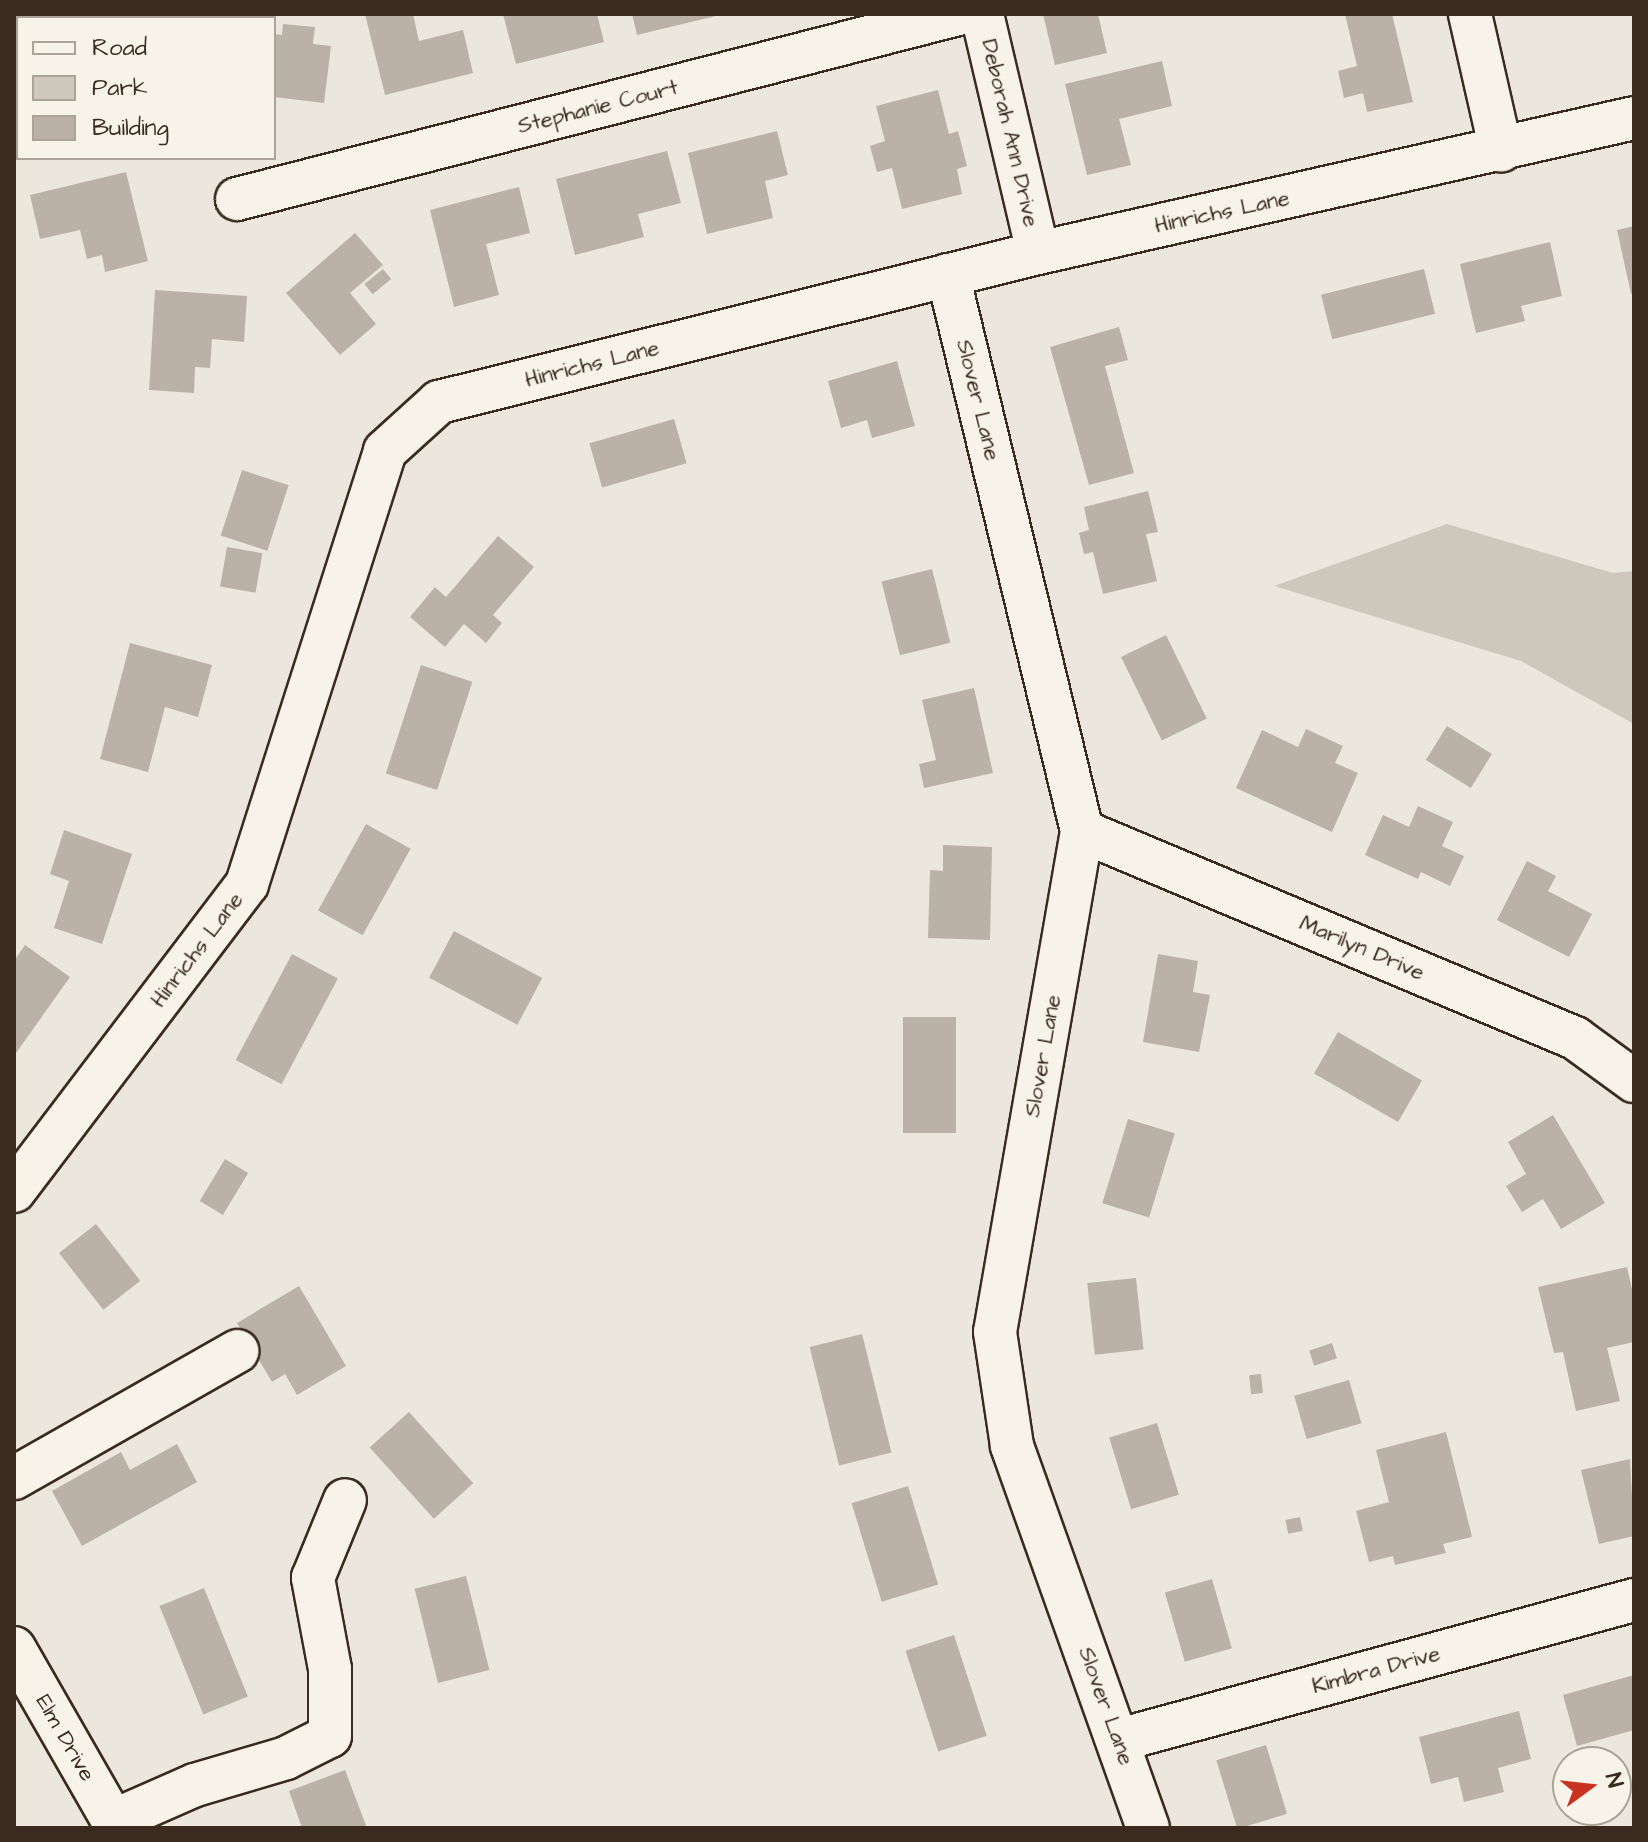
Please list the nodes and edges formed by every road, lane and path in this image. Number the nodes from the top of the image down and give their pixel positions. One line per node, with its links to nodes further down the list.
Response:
1 (958, 14): 6 (street, Stephanie Court)
2 (982, 14): 7 (street, Deborah Ann Drive)
3 (1470, 14): 5 (street)
4 (1634, 118): 5 (street, Hinrichs Lane)
5 (1501, 151): 7 (street, Hinrichs Lane)
6 (237, 199)
7 (1038, 253): 8 (street, Hinrichs Lane)
8 (948, 275): 9 (street, Slover Lane); 11 (street, Hinrichs Lane)
9 (1082, 831): 10 (street, Marilyn Drive); 17 (street, Slover Lane)
10 (1634, 1081)
11 (14, 1191)
12 (238, 1351): 13 (street)
13 (14, 1478)
14 (345, 1500): 18 (street)
15 (1634, 1600): 17 (street, Kimbra Drive)
16 (14, 1648): 18 (street, Elm Drive)
17 (1119, 1740): 19 (street, Slover Lane)
18 (115, 1825)
19 (1148, 1828)

